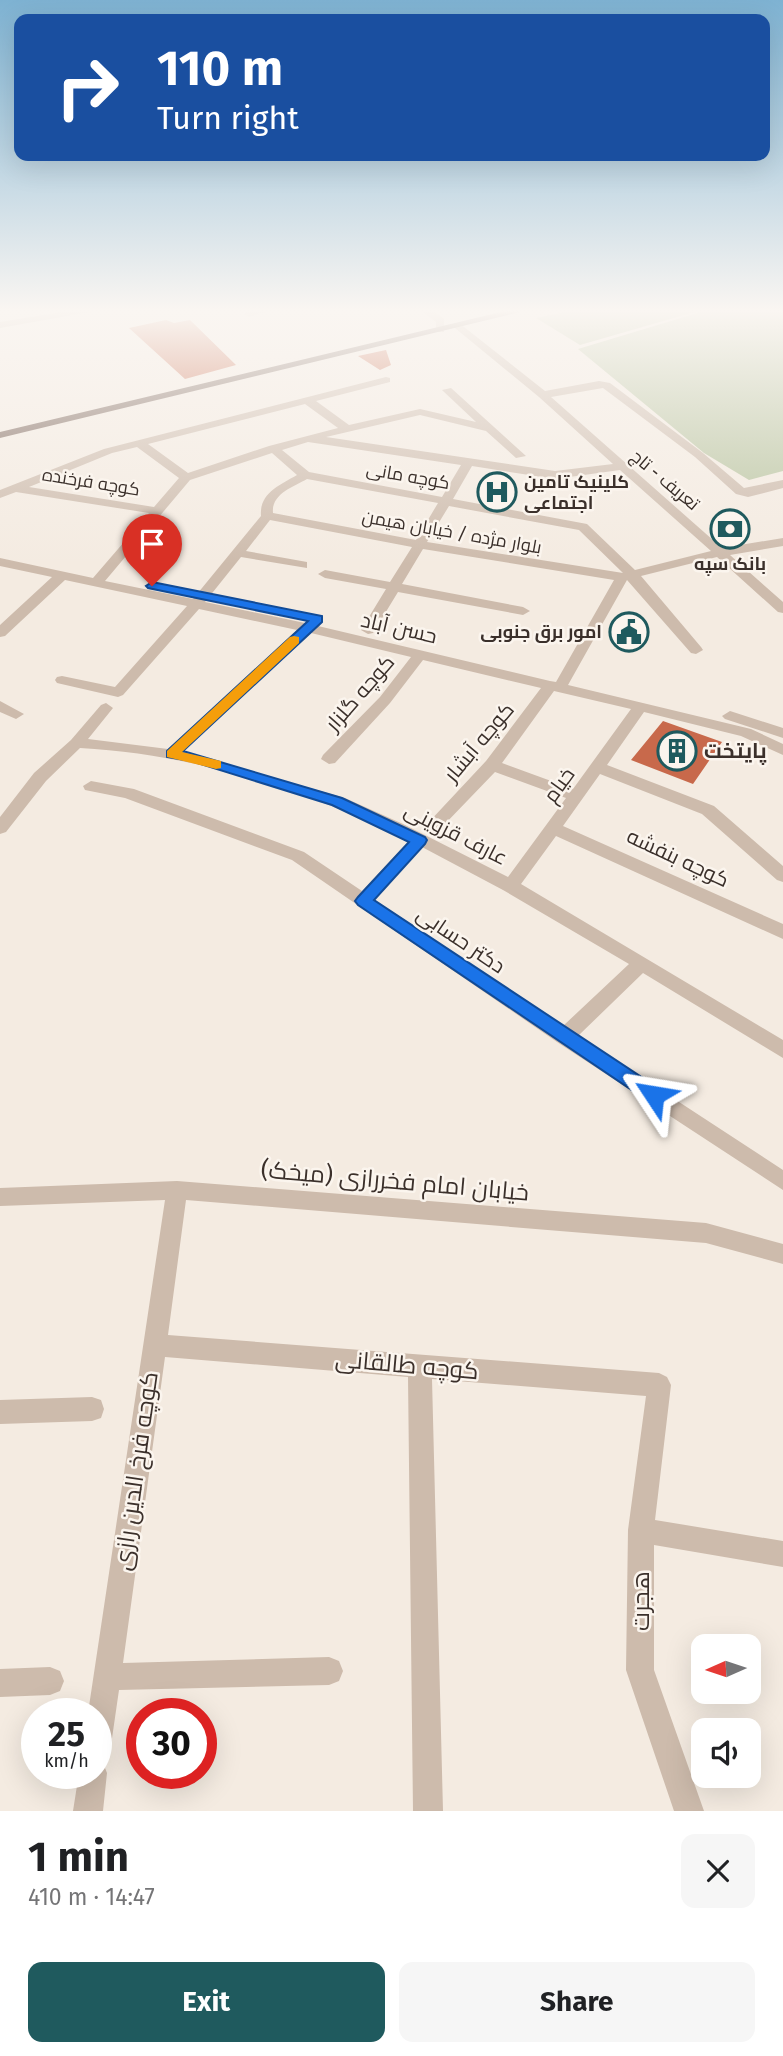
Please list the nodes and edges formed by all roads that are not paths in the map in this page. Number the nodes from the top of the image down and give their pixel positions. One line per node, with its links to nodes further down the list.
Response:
1 (543, 395): 15 (street, تعریف - تاج)
2 (165, 396): 9 (main road)
3 (328, 396): 6 (street)
4 (453, 396): 8 (street)
5 (620, 396): 18 (street)
6 (308, 401): 7 (street); 11 (street)
7 (347, 429): 8 (street); 10 (street)
8 (491, 429): 13 (street)
9 (0, 435)
10 (307, 438): 12 (street); 14 (street)
11 (139, 443): 17 (street); 19 (street)
12 (273, 448): 16 (street); 17 (street)
13 (520, 456)
14 (468, 463): 15 (street); 21 (street)
15 (621, 466): 26 (street, تعریف - تاج)
16 (305, 475): 21 (street, کوچه مانی); 23 (street)
17 (186, 477): 22 (street)
18 (783, 484)
19 (16, 488): 20 (street); 22 (street, کوچه فرخنده)
20 (0, 495)
21 (445, 500): 25 (street); 33 (street, کوچه مانی)
22 (159, 511): 34 (street)
23 (267, 516): 25 (street, بلوار مژده / خیابان هیمن); 27 (street)
24 (783, 542): 26 (street)
25 (419, 544): 33 (street, بلوار مژده / خیابان هیمن); 35 (street)
26 (723, 552): 33 (street); 37 (street, تعریف - تاج)
27 (238, 553): 30 (street); 36 (street)
28 (0, 555): 34 (street, حسن آباد)
29 (0, 562): 32 (street, حسن آباد)
30 (302, 565)
31 (325, 574): 35 (street)
32 (62, 575): 34 (street, حسن آباد); 41 (street)
33 (627, 575): 42 (street); 45 (street, کوچه آبشار)
34 (98, 579): 36 (street, حسن آباد)
35 (394, 587): 38 (street); 40 (street)
36 (200, 600): 39 (street, حسن آباد); 44 (street)
37 (783, 608)
38 (523, 611)
39 (313, 623): 40 (street, حسن آباد); 43 (street, حسن آباد); 53 (street)
40 (368, 630): 45 (street, حسن آباد)
41 (0, 633)
42 (696, 650)
43 (420, 654): 45 (street, حسن آباد); 54 (street, کوچه گلزار)
44 (62, 680)
45 (559, 683): 47 (street, حسن آباد); 50 (street, حسن آباد); 55 (street, کوچه آبشار)
46 (0, 706): 49 (street)
47 (641, 706): 52 (street, حسن آباد); 56 (street, خیام)
48 (106, 708): 51 (street)
49 (16, 714)
50 (783, 733)
51 (76, 743): 53 (street, عارف قزوینی); 60 (street)
52 (783, 750)
53 (172, 754): 62 (street, عارف قزوینی)
54 (330, 759)
55 (492, 765): 58 (street); 59 (street, کوچه آبشار)
56 (597, 767): 58 (street, خیام); 63 (street)
57 (91, 786): 65 (street, دکتر حسابی)
58 (576, 796): 61 (street, خیام)
59 (436, 823)
60 (0, 828)
61 (554, 828): 64 (street, خیام); 66 (street, کوچه بنفشه)
62 (419, 840): 64 (street, عارف قزوینی); 65 (street)
63 (783, 876)
64 (510, 887): 67 (street, عارف قزوینی)
65 (363, 901): 68 (street, دکتر حسابی)
66 (783, 932)
67 (641, 964): 68 (street); 69 (street, عارف قزوینی)
68 (565, 1037): 70 (street, دکتر حسابی)
69 (783, 1051)
70 (783, 1181)
71 (177, 1190): 72 (street, خیابان امام فخررازی (میخک)); 73 (street, خیابان امام فخررازی (میخک)); 74 (street, کوچه فرخ الدین رازی)
72 (0, 1197)
73 (783, 1254)
74 (155, 1345): 75 (street, کوچه طالقانی); 82 (street, کوچه فرخ الدین رازی)
75 (420, 1366): 76 (street, کوچه طالقانی); 88 (street)
76 (659, 1385): 79 (street, هجرت)
77 (92, 1409): 78 (street)
78 (0, 1412)
79 (642, 1530): 80 (street); 89 (street, هجرت)
80 (783, 1554)
81 (329, 1671): 82 (street)
82 (107, 1677): 85 (street, کوچه فرخ الدین رازی)
83 (50, 1681): 84 (street)
84 (0, 1683)
85 (104, 1698)
86 (91, 1789): 87 (street)
87 (88, 1811)
88 (428, 1811)
89 (688, 1811)

